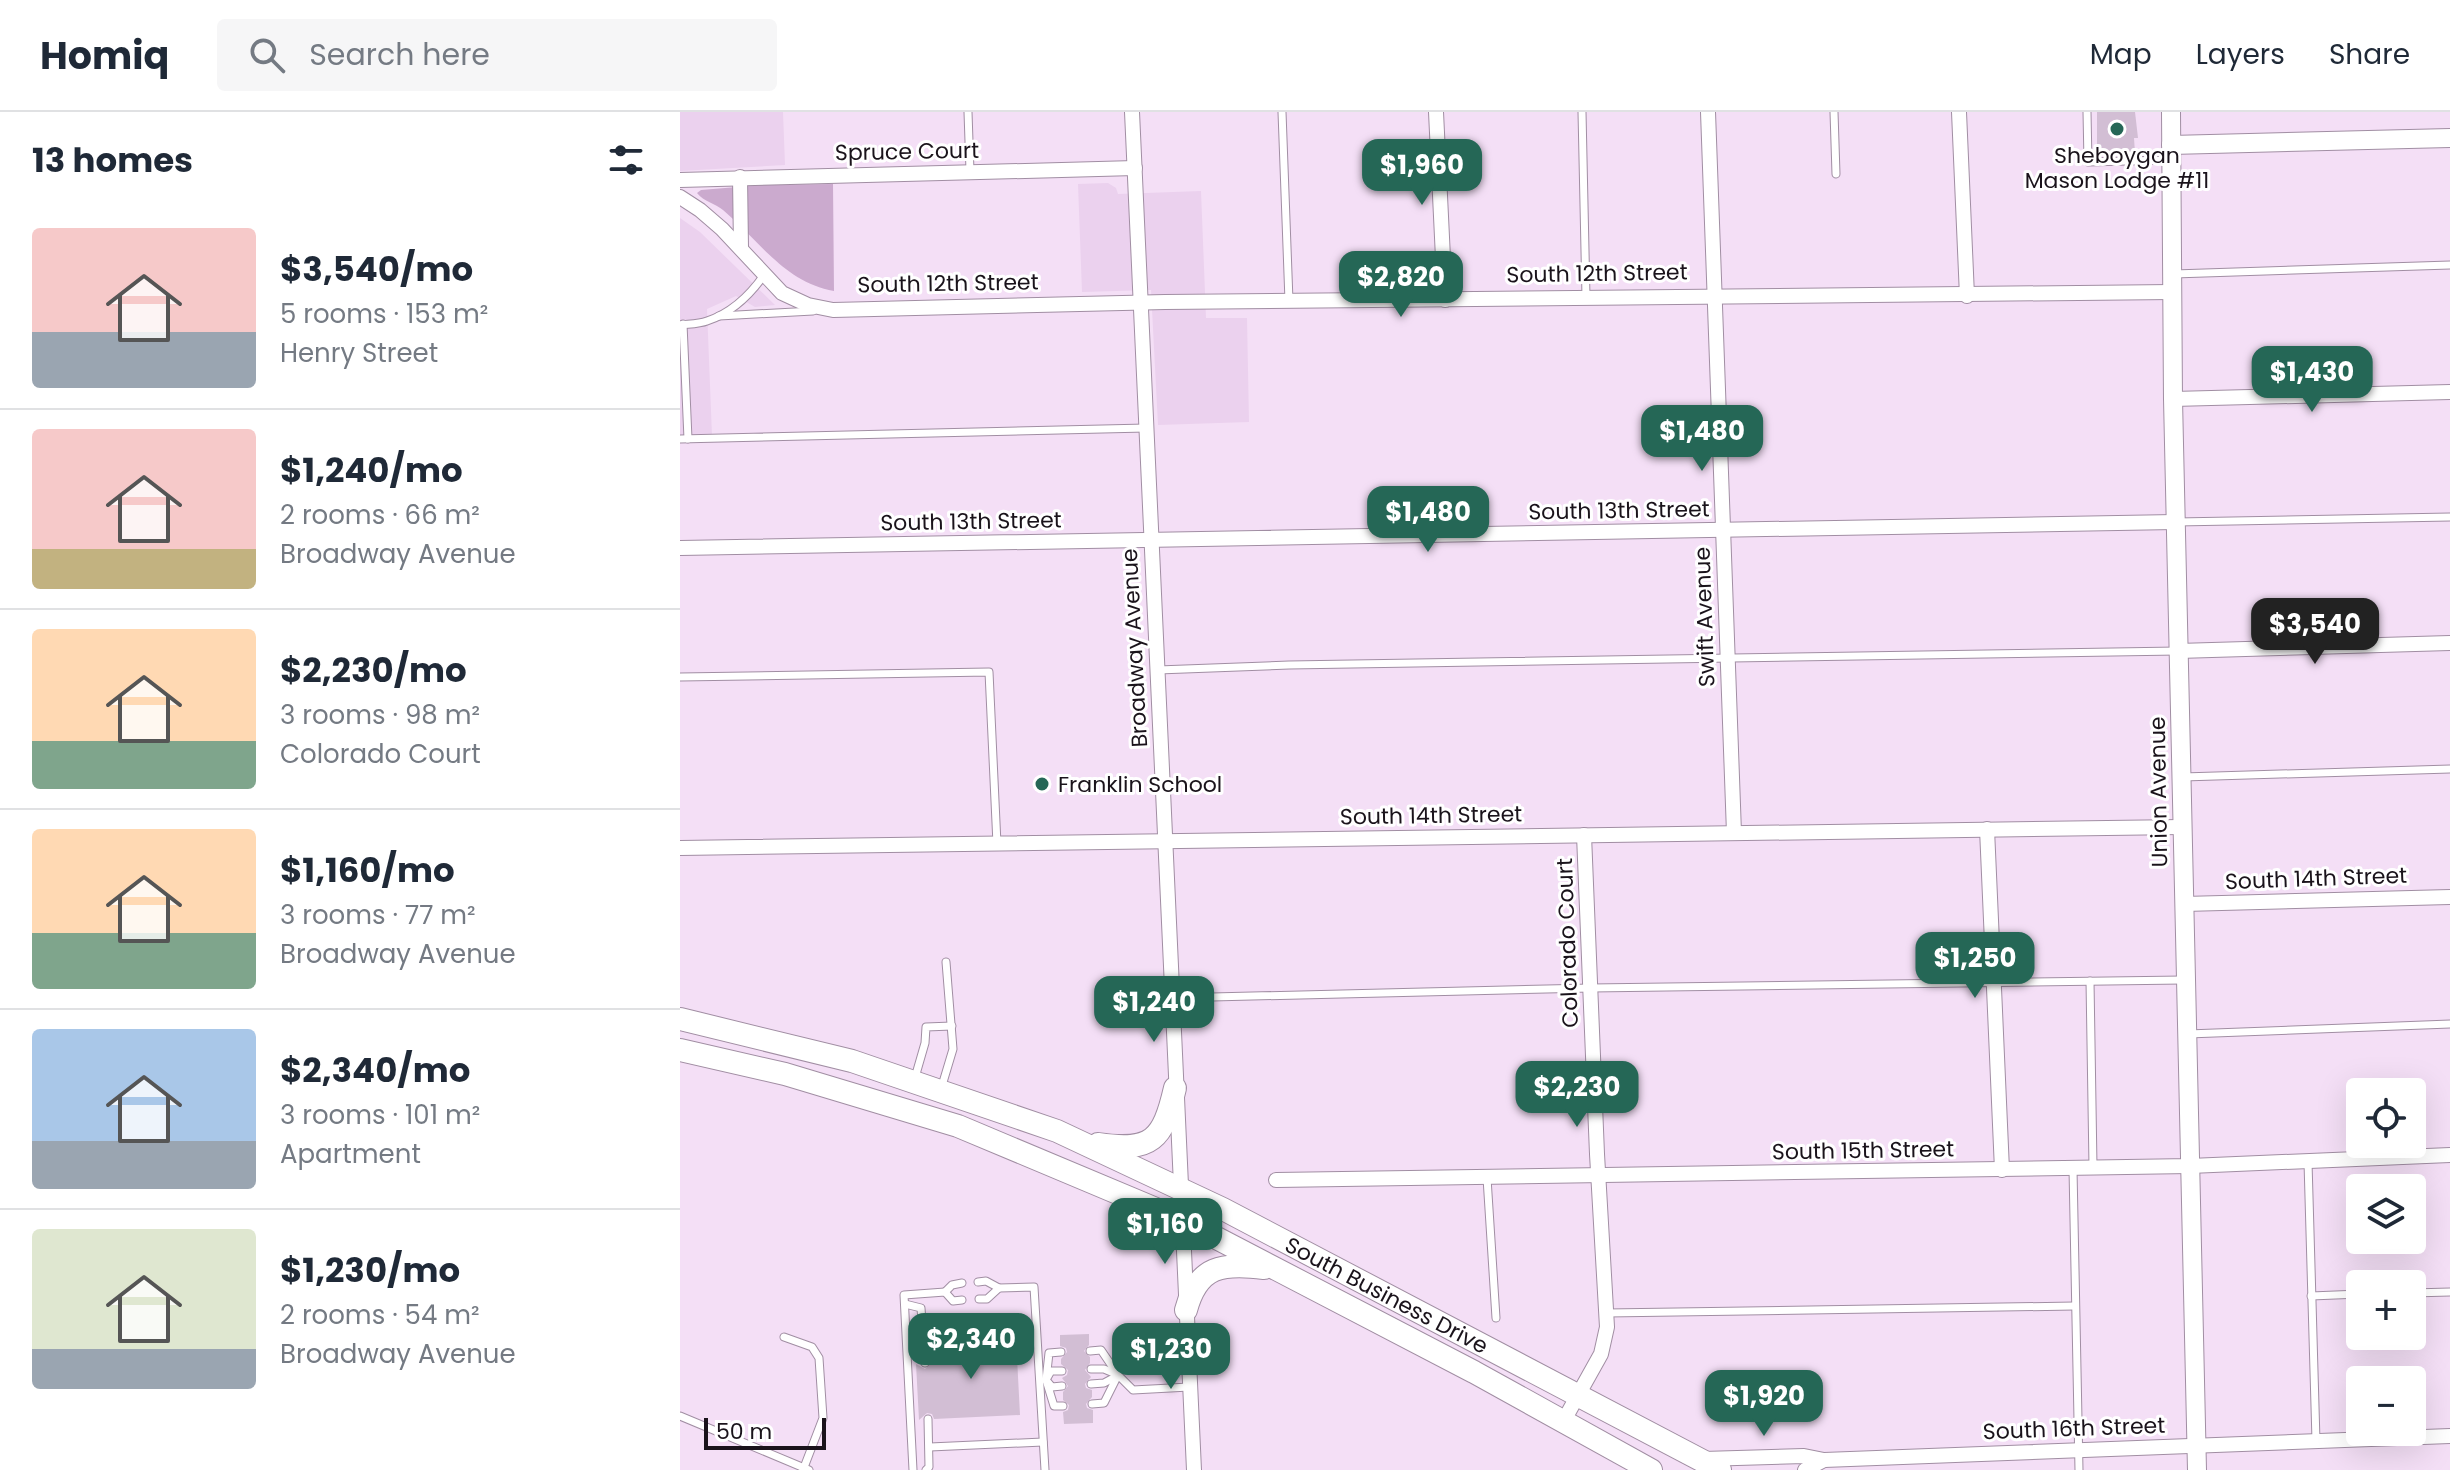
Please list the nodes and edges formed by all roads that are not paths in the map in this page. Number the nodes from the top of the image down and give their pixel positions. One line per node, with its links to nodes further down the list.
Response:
1 (968, 112): 14 (lane)
2 (1132, 112): 13 (street, Broadway Avenue)
3 (1282, 112): 27 (lane)
4 (1436, 112): 26 (street)
5 (1582, 112): 25 (lane)
6 (1708, 112): 23 (street, Swift Avenue)
7 (1834, 112): 15 (lane)
8 (1959, 112): 24 (street)
9 (2087, 112): 12 (lane)
10 (2171, 112): 12 (street, Union Avenue)
11 (2450, 138): 12 (street)
12 (2171, 153): 22 (street, Union Avenue)
13 (1135, 168): 14 (street, Spruce Court); 28 (street, Broadway Avenue)
14 (970, 171): 16 (street, Spruce Court)
15 (1836, 174)
16 (740, 177): 17 (street, Spruce Court); 19 (street)
17 (680, 180)
18 (680, 197): 19 (street, South 12th Street)
19 (741, 248): 21 (street, South 12th Street)
20 (2450, 265): 22 (lane)
21 (764, 275): 29 (street, South 12th Street); 30 (lane)
22 (2172, 283): 24 (street, South 12th Street); 33 (street, Union Avenue)
23 (1715, 295): 24 (street, South 12th Street); 25 (street, South 12th Street); 38 (street, Swift Avenue)
24 (1967, 296)
25 (1586, 297): 26 (street, South 12th Street)
26 (1445, 300): 27 (street, South 12th Street)
27 (1289, 301): 28 (street, South 12th Street)
28 (1141, 303): 29 (street, South 12th Street); 34 (street, Broadway Avenue)
29 (833, 310): 30 (lane)
30 (719, 316): 31 (lane)
31 (682, 325): 35 (lane)
32 (2450, 392): 33 (street)
33 (2173, 399): 37 (street, Union Avenue)
34 (1146, 428): 35 (lane); 39 (street, Broadway Avenue)
35 (684, 439)
36 (2450, 517): 37 (lane)
37 (2175, 522): 38 (street, South 13th Street); 42 (street, Union Avenue)
38 (1724, 530): 39 (street, South 13th Street); 43 (street, Swift Avenue)
39 (1151, 540): 40 (street, South 13th Street); 44 (street, Broadway Avenue)
40 (680, 548)
41 (2450, 643): 42 (street)
42 (2178, 651): 43 (lane); 47 (street, Union Avenue)
43 (1728, 660): 44 (lane); 50 (street, Swift Avenue)
44 (1158, 670): 52 (street, Broadway Avenue)
45 (680, 677): 53 (lane)
46 (2450, 769): 47 (lane)
47 (2181, 777): 48 (street, Union Avenue)
48 (2182, 827): 49 (street, South 14th Street); 56 (street, Union Avenue)
49 (1987, 829): 50 (street, South 14th Street); 59 (street)
50 (1734, 833): 51 (street, South 14th Street)
51 (1584, 835): 52 (street, South 14th Street); 61 (street, Colorado Court)
52 (1166, 840): 53 (street, South 14th Street); 62 (street, Broadway Avenue)
53 (997, 844): 54 (street, South 14th Street)
54 (680, 848)
55 (2450, 897): 56 (street, South 14th Street)
56 (2184, 904): 58 (street, Union Avenue)
57 (946, 962): 65 (lane)
58 (2186, 980): 60 (lane); 66 (street, Union Avenue)
59 (1993, 981): 60 (lane); 61 (lane); 77 (street)
60 (2090, 981): 75 (lane)
61 (1591, 988): 62 (lane); 78 (street, Colorado Court)
62 (1171, 998): 69 (street, Broadway Avenue)
63 (680, 1019): 68 (main road, South Business Drive)
64 (2450, 1024): 66 (lane)
65 (952, 1026): 68 (lane); 70 (lane)
66 (2187, 1034): 74 (street, Union Avenue)
67 (680, 1050): 82 (main road, South Business Drive)
68 (913, 1082): 70 (main road, South Business Drive)
69 (1175, 1088): 71 (main road); 81 (street, Broadway Avenue)
70 (940, 1091): 71 (main road, South Business Drive)
71 (1076, 1140): 81 (main road, South Business Drive)
72 (2450, 1155): 73 (street, South 15th Street)
73 (2308, 1162): 74 (street, South 15th Street); 91 (lane)
74 (2190, 1166): 75 (street, South 15th Street); 119 (street, Union Avenue)
75 (2093, 1168): 76 (street, South 15th Street)
76 (2073, 1169): 77 (street, South 15th Street); 95 (lane)
77 (2002, 1170): 78 (street, South 15th Street)
78 (1599, 1177): 79 (street, South 15th Street); 97 (street, Colorado Court)
79 (1487, 1178): 80 (street, South 15th Street); 98 (lane)
80 (1276, 1180)
81 (1180, 1188): 82 (street, Broadway Avenue); 110 (main road, South Business Drive)
82 (1182, 1220): 83 (main road, South Business Drive); 96 (street, Broadway Avenue)
83 (1277, 1270): 96 (main road); 115 (main road, South Business Drive)
84 (978, 1282): 86 (lane)
85 (962, 1283): 87 (lane)
86 (999, 1288): 92 (lane); 106 (lane)
87 (945, 1292): 93 (lane); 94 (lane)
88 (2450, 1292): 89 (lane)
89 (2426, 1293)
90 (2346, 1295): 91 (lane)
91 (2311, 1296): 117 (lane)
92 (979, 1299)
93 (962, 1300)
94 (905, 1304): 102 (lane); 125 (lane)
95 (2074, 1306): 97 (lane); 121 (lane)
96 (1186, 1310): 109 (street, Broadway Avenue)
97 (1607, 1313): 110 (street, Colorado Court)
98 (1496, 1318)
99 (784, 1337): 124 (lane)
100 (1090, 1351): 105 (lane)
101 (1061, 1352): 106 (lane)
102 (925, 1363)
103 (1091, 1369): 105 (lane)
104 (1062, 1371): 106 (lane)
105 (1118, 1375): 107 (lane); 109 (lane); 111 (lane)
106 (1043, 1380): 108 (lane); 112 (lane); 118 (lane)
107 (1091, 1384)
108 (1062, 1386)
109 (1189, 1387): 128 (street, Broadway Avenue)
110 (1578, 1395): 115 (street, Colorado Court); 123 (main road, South Business Drive)
111 (1092, 1404)
112 (1063, 1406)
113 (680, 1416): 124 (lane)
114 (928, 1419): 120 (lane)
115 (1563, 1422): 129 (main road, South Business Drive)
116 (2450, 1436): 117 (street, South 16th Street)
117 (2316, 1441): 119 (street, South 16th Street)
118 (1043, 1442): 120 (lane); 127 (lane)
119 (2196, 1446): 121 (street, South 16th Street); 132 (street, Union Avenue)
120 (930, 1447): 126 (lane)
121 (2078, 1450): 122 (street, South 16th Street); 131 (lane)
122 (1824, 1460): 123 (street, South 16th Street); 130 (street)
123 (1710, 1465)
124 (805, 1470)
125 (913, 1470)
126 (926, 1470)
127 (1045, 1470)
128 (1194, 1470)
129 (1651, 1470)
130 (1805, 1470)
131 (2079, 1470)
132 (2197, 1470)

